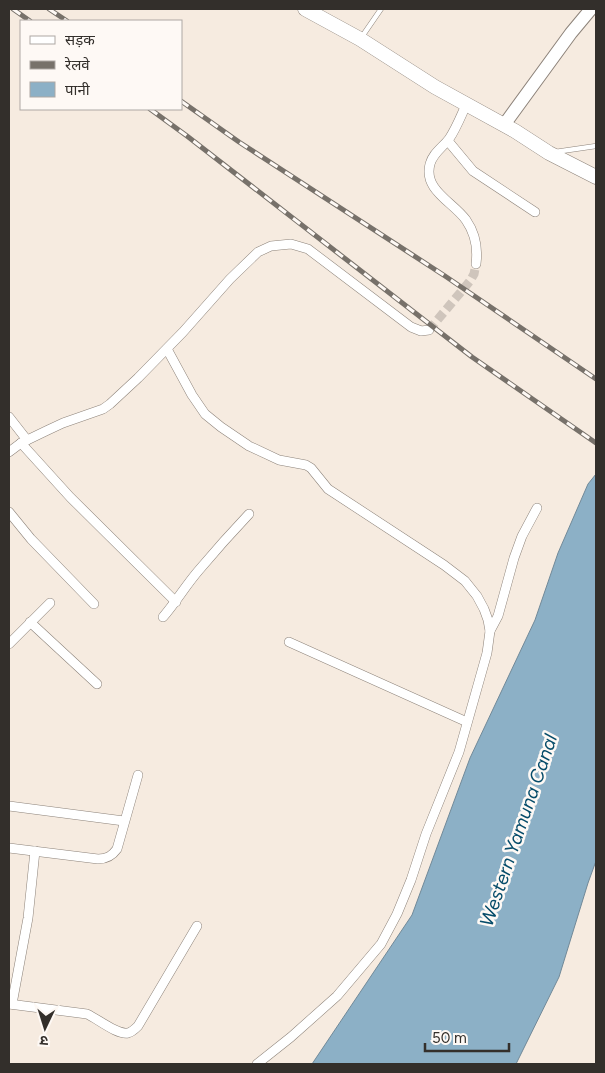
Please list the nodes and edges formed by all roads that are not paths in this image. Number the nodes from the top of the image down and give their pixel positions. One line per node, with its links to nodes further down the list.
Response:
1 (305, 9): 4 (main road)
2 (381, 9): 4 (lane)
3 (591, 9): 6 (street)
4 (360, 39): 5 (main road)
5 (466, 105): 6 (main road); 7 (street)
6 (504, 125): 9 (main road)
7 (448, 141): 11 (street); 12 (street)
8 (596, 146): 9 (lane)
9 (549, 153): 10 (main road)
10 (596, 177)
11 (535, 212)
12 (476, 264)
13 (429, 330): 14 (street)
14 (167, 349): 16 (street); 26 (street)
15 (9, 416): 16 (street)
16 (24, 441): 17 (street); 21 (street)
17 (9, 452)
18 (537, 508): 26 (street)
19 (9, 512): 23 (street)
20 (248, 514): 21 (street)
21 (176, 602): 24 (street)
22 (50, 603): 25 (street)
23 (94, 604)
24 (164, 617)
25 (30, 622): 28 (street); 29 (street)
26 (490, 631): 30 (street)
27 (288, 642): 30 (street)
28 (9, 644)
29 (97, 684)
30 (467, 722): 38 (street)
31 (138, 775): 33 (street)
32 (9, 806): 33 (street)
33 (124, 821): 35 (street)
34 (9, 848): 35 (street)
35 (35, 851): 37 (street)
36 (196, 926): 37 (street)
37 (10, 1004)
38 (257, 1064)

